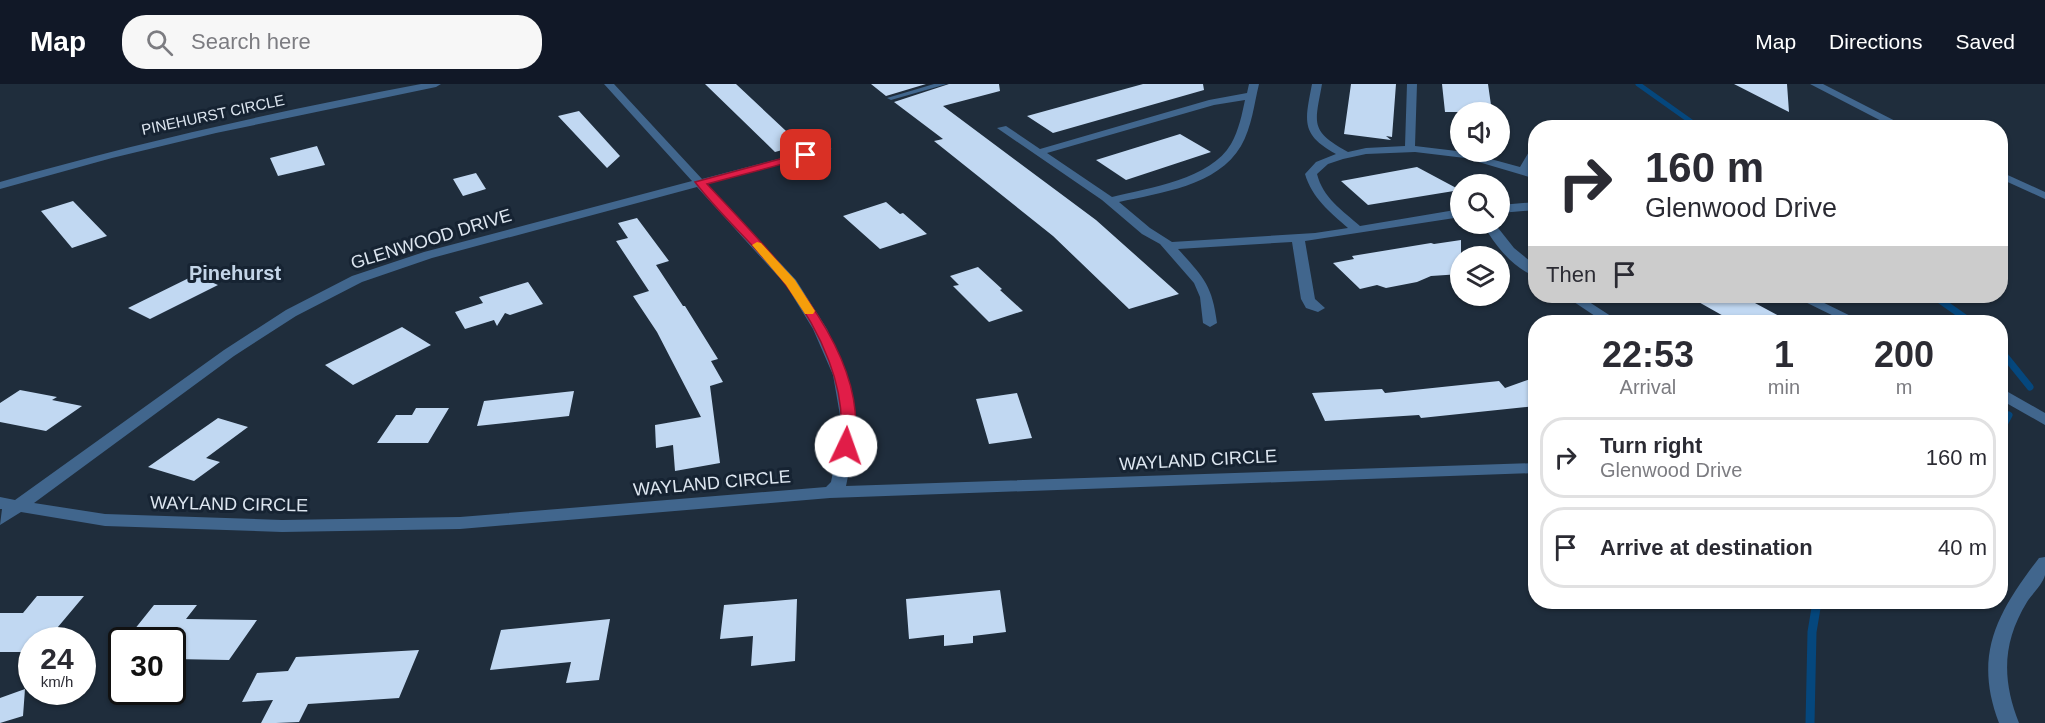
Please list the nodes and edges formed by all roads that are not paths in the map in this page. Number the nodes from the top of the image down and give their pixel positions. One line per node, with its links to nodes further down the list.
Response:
1 (436, 84): 20 (street, PINEHURST CIRCLE)
2 (609, 84): 19 (street)
3 (943, 84): 8 (lane)
4 (1317, 84): 14 (street)
5 (1412, 84): 11 (street)
6 (1815, 84): 9 (street)
7 (1252, 90): 13 (street); 22 (street)
8 (891, 98)
9 (1888, 120)
10 (1002, 128): 13 (street)
11 (1410, 148): 14 (street); 16 (street)
12 (827, 149): 19 (street, GLENWOOD DRIVE)
13 (1040, 152): 22 (street)
14 (1346, 155): 26 (street)
15 (1528, 161): 16 (street)
16 (1523, 171): 17 (street)
17 (1528, 173)
18 (2008, 178): 21 (street)
19 (700, 182): 40 (street); 42 (street, GLENWOOD DRIVE)
20 (0, 186)
21 (2045, 196)
22 (1110, 201): 29 (street)
23 (1528, 207): 24 (street)
24 (1510, 209)
25 (1450, 215): 26 (street)
26 (1357, 230): 28 (street)
27 (1495, 234): 30 (street)
28 (1298, 238): 29 (street); 33 (street)
29 (1167, 246): 36 (street)
30 (1528, 265)
31 (1583, 303): 34 (street)
32 (1815, 303): 35 (street)
33 (1318, 308)
34 (1602, 315)
35 (1841, 315)
36 (1210, 323)
37 (2008, 397): 38 (street)
38 (2045, 420)
39 (1528, 468): 40 (street, WAYLAND CIRCLE)
40 (830, 492): 42 (street, WAYLAND CIRCLE)
41 (0, 503): 42 (street, WAYLAND CIRCLE)
42 (17, 507): 43 (street, GLENWOOD DRIVE)
43 (0, 519)
44 (2045, 563): 45 (street)
45 (2009, 723)

